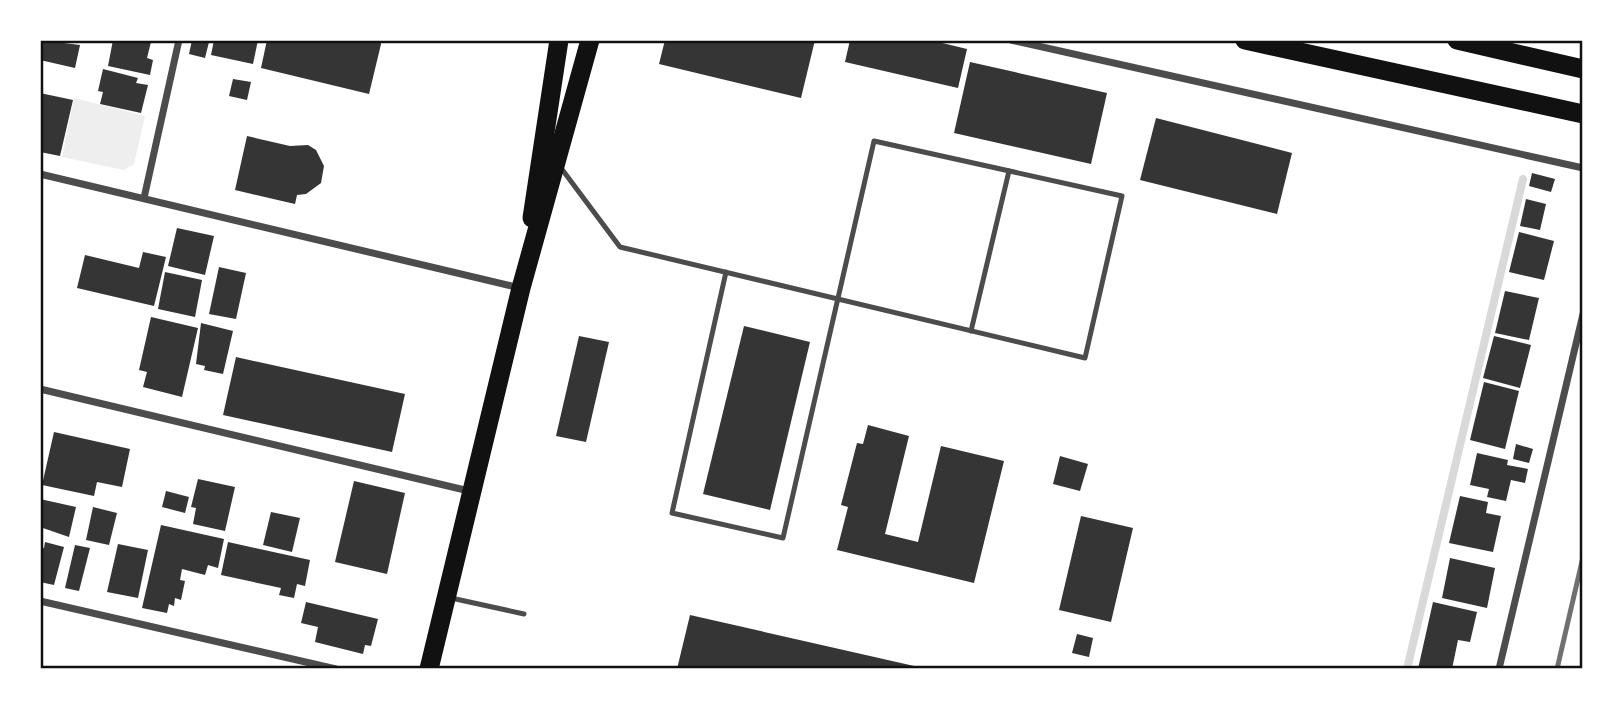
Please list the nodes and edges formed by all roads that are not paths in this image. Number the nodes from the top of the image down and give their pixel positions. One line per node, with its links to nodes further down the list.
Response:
1 (179, 40): 13 (street)
2 (559, 40): 15 (highway)
3 (590, 40): 9 (highway)
4 (1011, 40): 10 (street)
5 (1245, 40): 8 (highway)
6 (1457, 40): 7 (highway)
7 (1583, 69)
8 (1577, 113)
9 (558, 165): 14 (lane); 15 (highway)
10 (1583, 168)
11 (1009, 171): 16 (lane); 18 (lane); 18 (lane)
12 (40, 174): 13 (street)
13 (144, 198): 15 (street)
14 (726, 272): 16 (lane); 16 (lane)
15 (520, 288): 20 (highway)
16 (837, 299): 18 (lane)
17 (1583, 314): 26 (street)
18 (971, 331)
19 (40, 389): 20 (street)
20 (473, 492): 21 (highway)
21 (444, 596): 23 (lane); 25 (highway)
22 (40, 601): 24 (street)
23 (524, 614)
24 (336, 669)
25 (429, 669)
26 (1499, 669)

